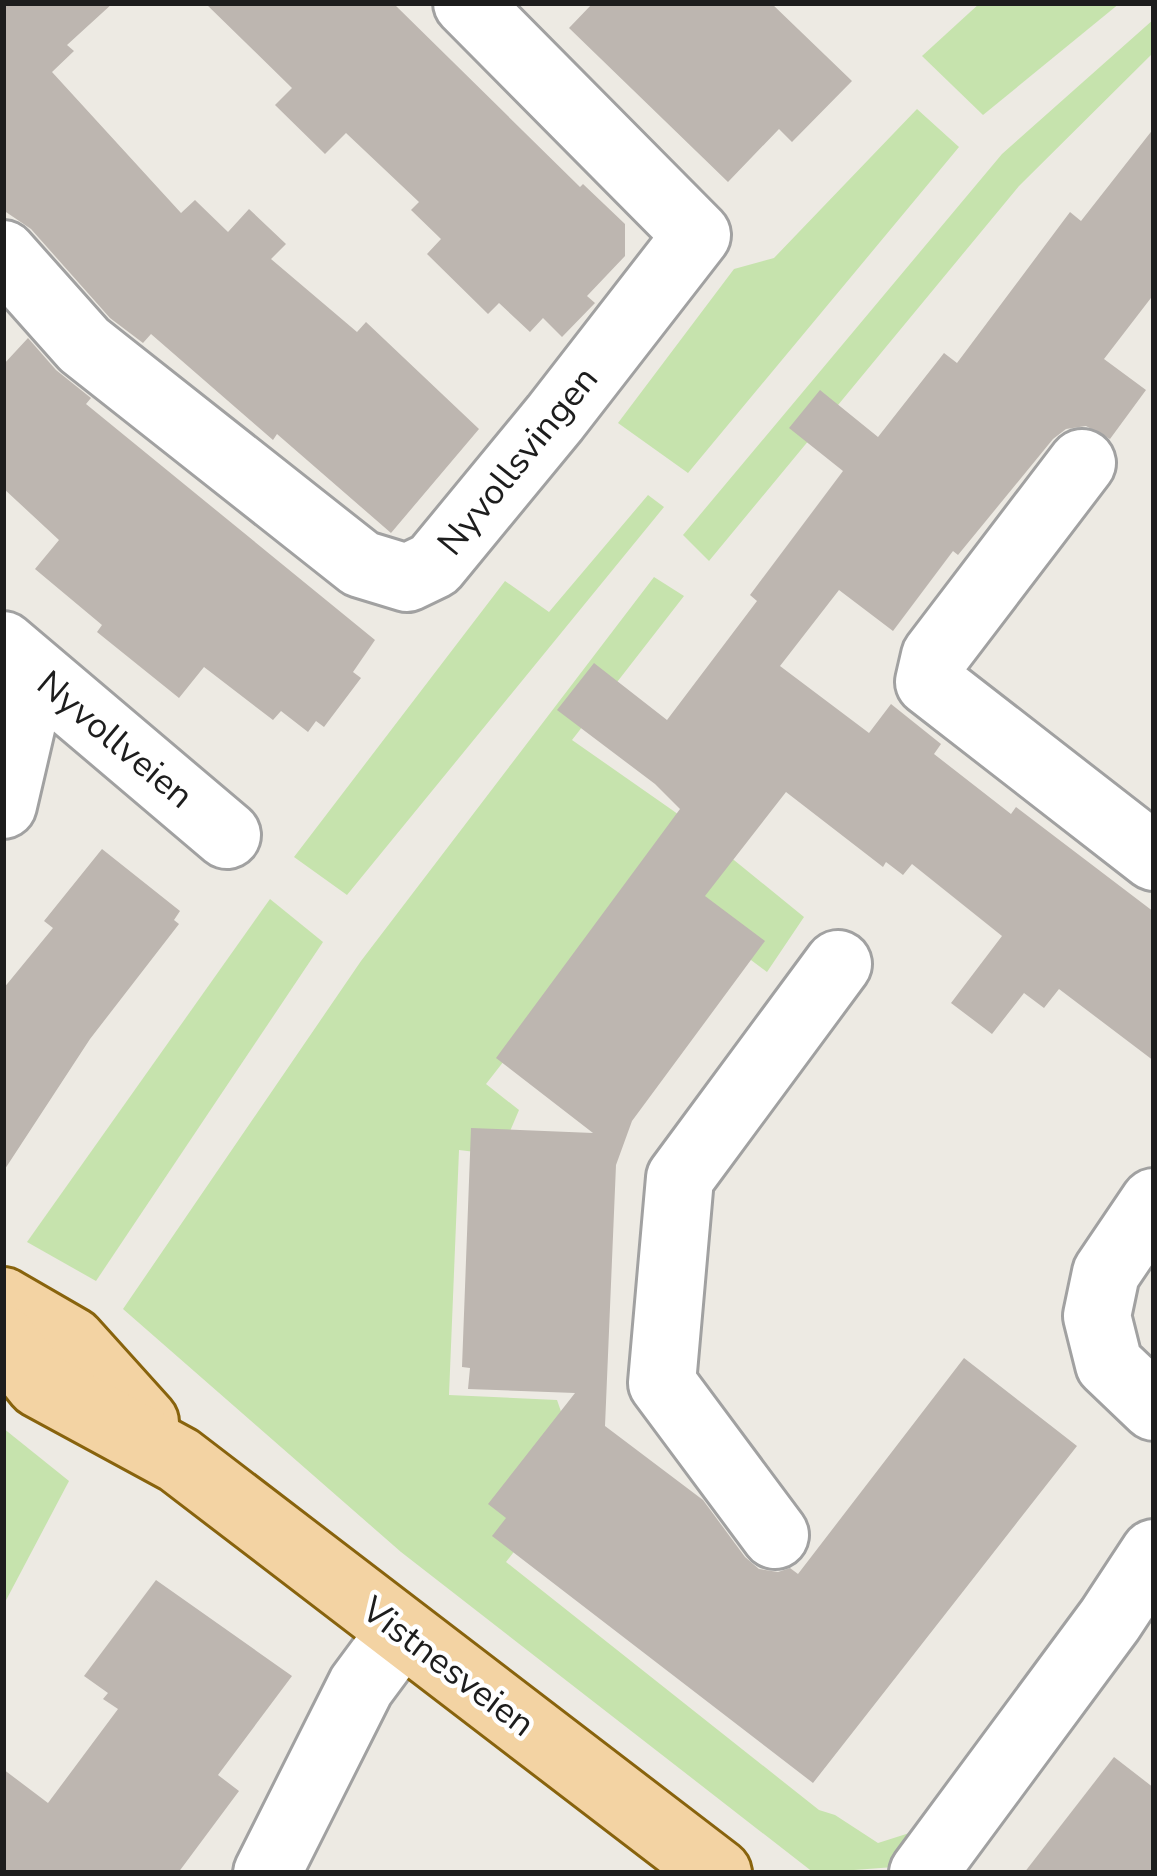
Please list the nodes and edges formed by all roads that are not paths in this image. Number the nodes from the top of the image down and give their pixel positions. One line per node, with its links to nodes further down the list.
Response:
1 (467, 3): 2 (street, Nyvollsvingen)
2 (3, 254)
3 (1082, 464): 7 (street)
4 (19, 659): 5 (street); 6 (street, Nyvollveien)
5 (3, 805)
6 (226, 835)
7 (1154, 857)
8 (838, 964): 14 (street)
9 (1154, 1202): 12 (street)
10 (3, 1301): 13 (main road, Vistnesveien)
11 (3, 1339): 13 (main road, Vistnesveien)
12 (1154, 1407)
13 (179, 1460): 16 (main road, Vistnesveien)
14 (775, 1535)
15 (1154, 1553): 19 (street)
16 (401, 1632): 17 (street); 18 (main road, Vistnesveien)
17 (267, 1873)
18 (718, 1873)
19 (922, 1873)

